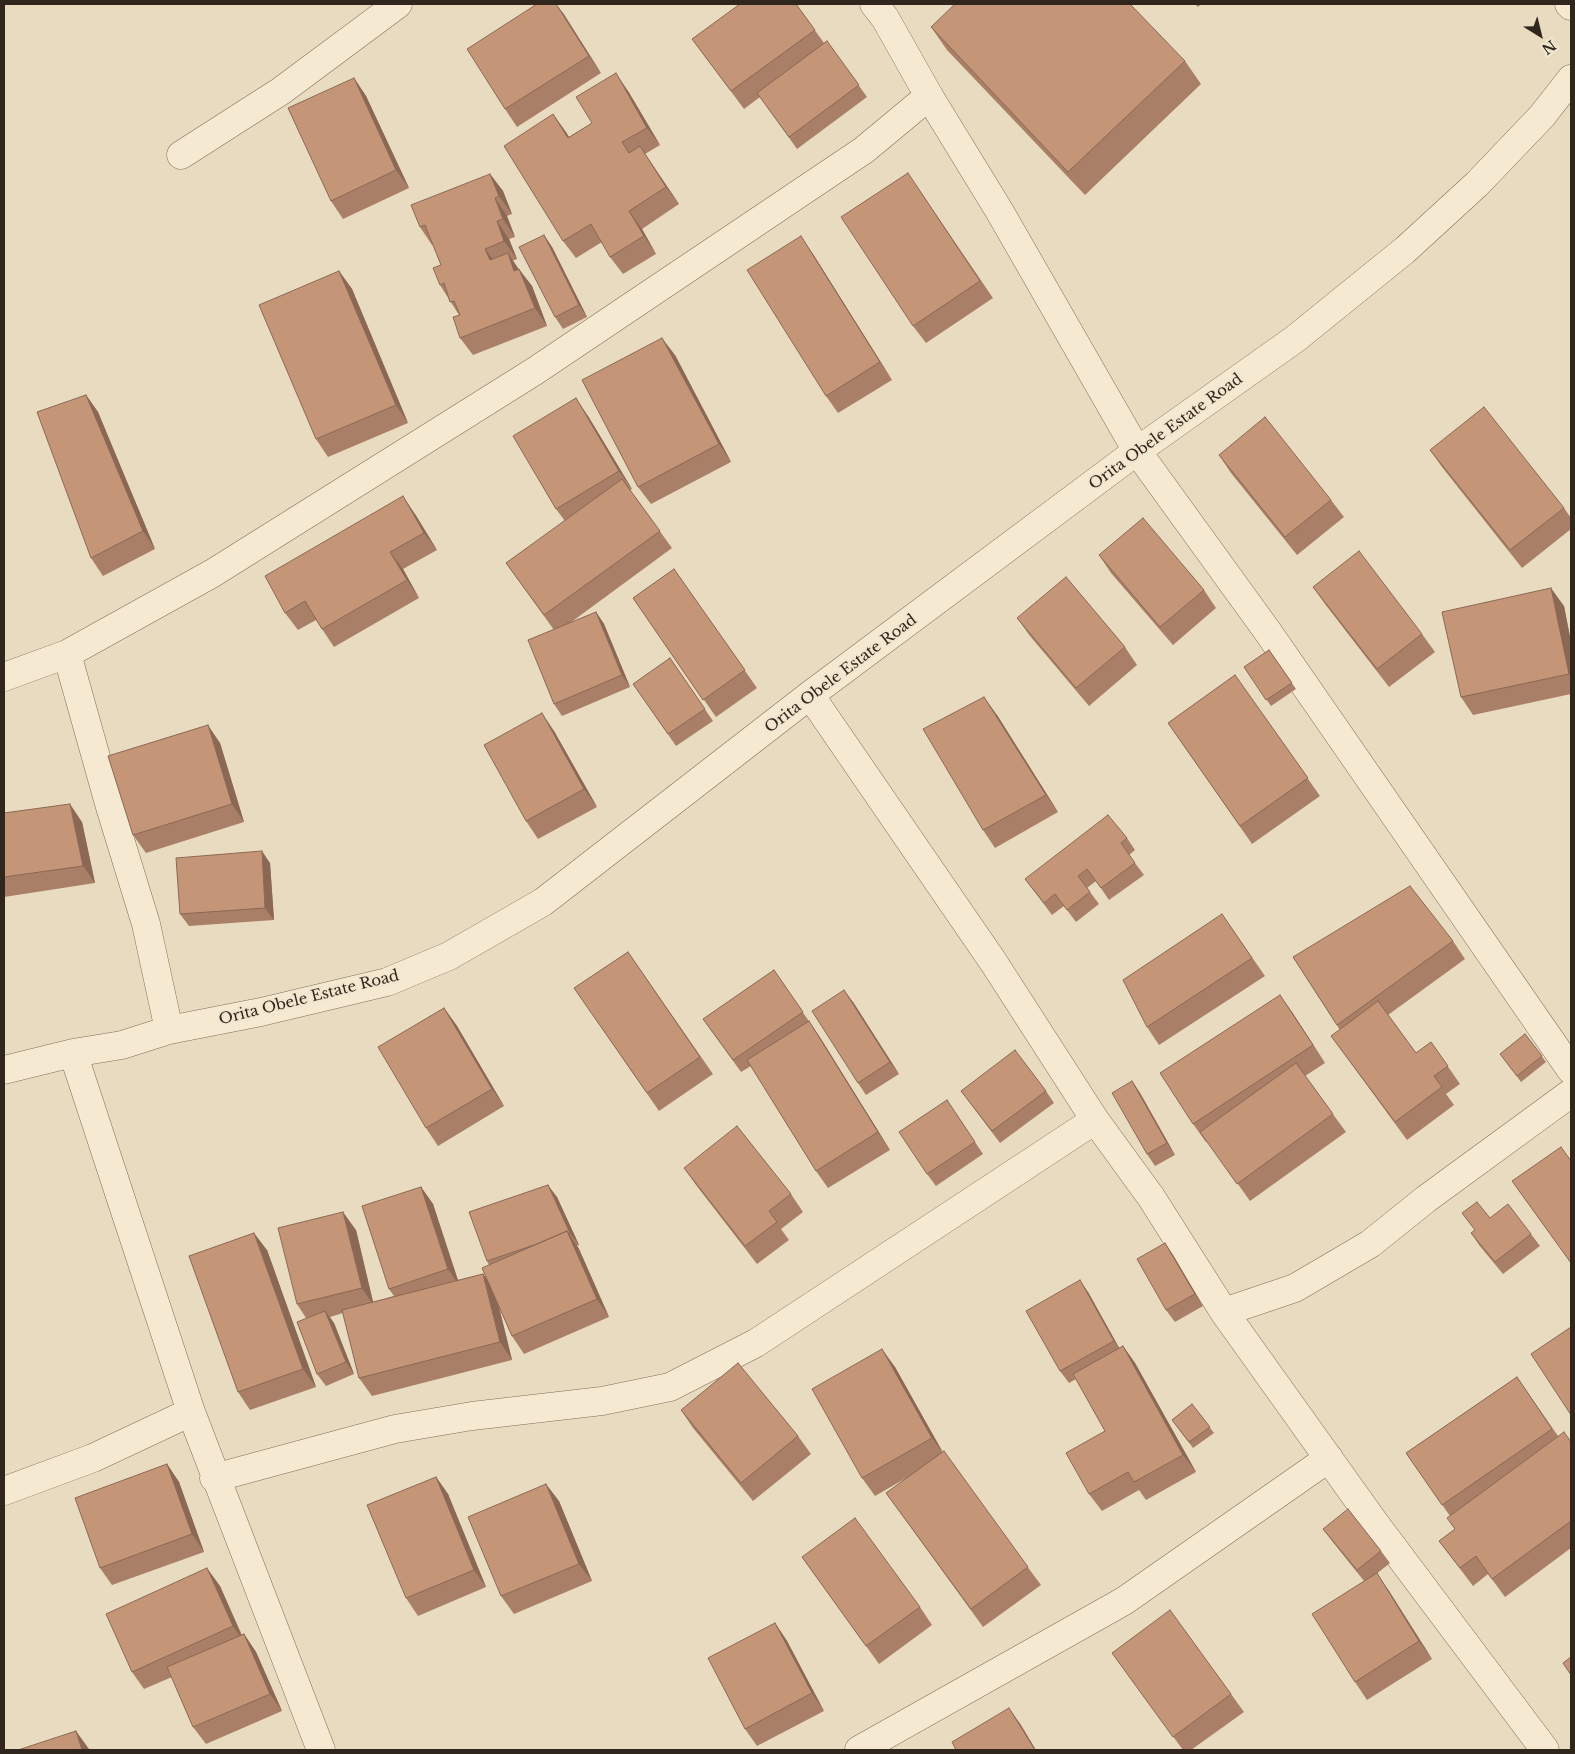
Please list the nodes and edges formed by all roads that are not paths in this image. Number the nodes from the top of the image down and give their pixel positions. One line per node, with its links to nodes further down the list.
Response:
1 (398, 4): 5 (street)
2 (886, 8): 4 (street)
3 (1571, 79): 6 (street, Orita Obele Estate Road)
4 (929, 96): 6 (street); 7 (street)
5 (182, 155)
6 (1137, 451): 9 (street, Orita Obele Estate Road); 13 (street)
7 (67, 654): 8 (street); 10 (street)
8 (4, 677)
9 (810, 695): 10 (street, Orita Obele Estate Road); 15 (street)
10 (168, 1030): 11 (street, Orita Obele Estate Road)
11 (73, 1053): 12 (street, Orita Obele Estate Road); 17 (street)
12 (4, 1070)
13 (1571, 1070)
14 (1571, 1093): 16 (street)
15 (1094, 1120): 16 (street); 19 (street)
16 (1224, 1312): 18 (street)
17 (191, 1412): 19 (street); 20 (street)
18 (1328, 1458): 22 (street); 23 (street)
19 (214, 1478): 21 (street)
20 (4, 1491)
21 (321, 1750)
22 (859, 1750)
23 (1545, 1750)

